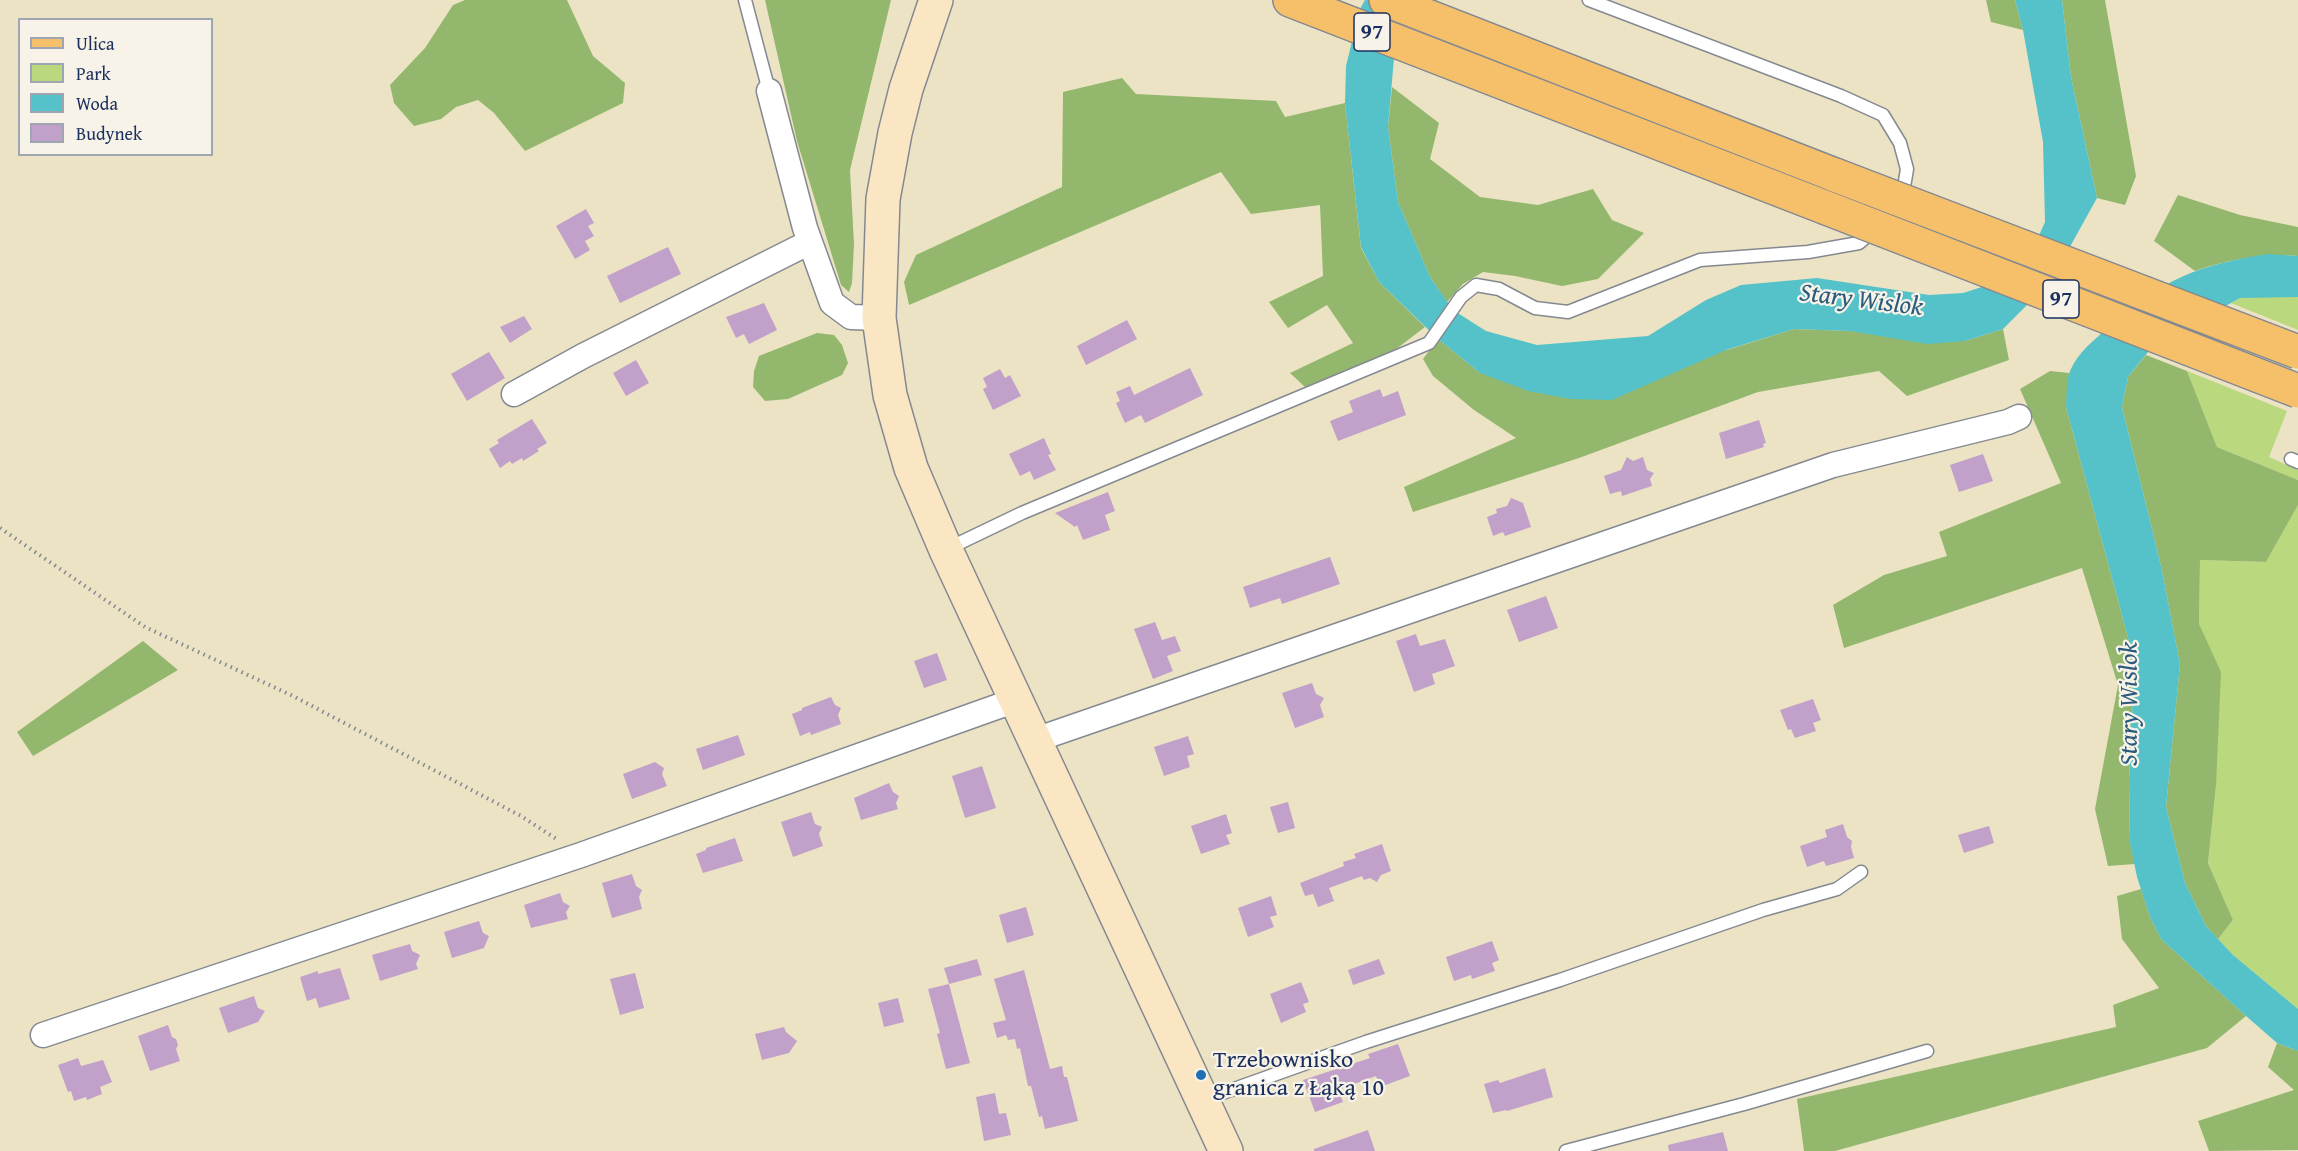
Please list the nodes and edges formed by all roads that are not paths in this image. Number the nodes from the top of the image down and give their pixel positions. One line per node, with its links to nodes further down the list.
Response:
1 (745, 0): 6 (lane)
2 (936, 0): 8 (street)
3 (1386, 0): 9 (main road, 97, bridge)
4 (1589, 0): 13 (lane)
5 (1293, 1): 10 (main road, 97, bridge)
6 (769, 91): 7 (street)
7 (810, 242): 8 (street); 11 (street)
8 (879, 318): 13 (street)
9 (2298, 352)
10 (2298, 391)
11 (514, 394)
12 (2019, 417): 15 (street)
13 (946, 550): 14 (street)
14 (1016, 700): 15 (street); 17 (street)
15 (1035, 740): 19 (street)
16 (1861, 872): 19 (lane)
17 (43, 1035)
18 (1927, 1051): 21 (lane)
19 (1203, 1100): 20 (street)
20 (1226, 1151)
21 (1566, 1151)

